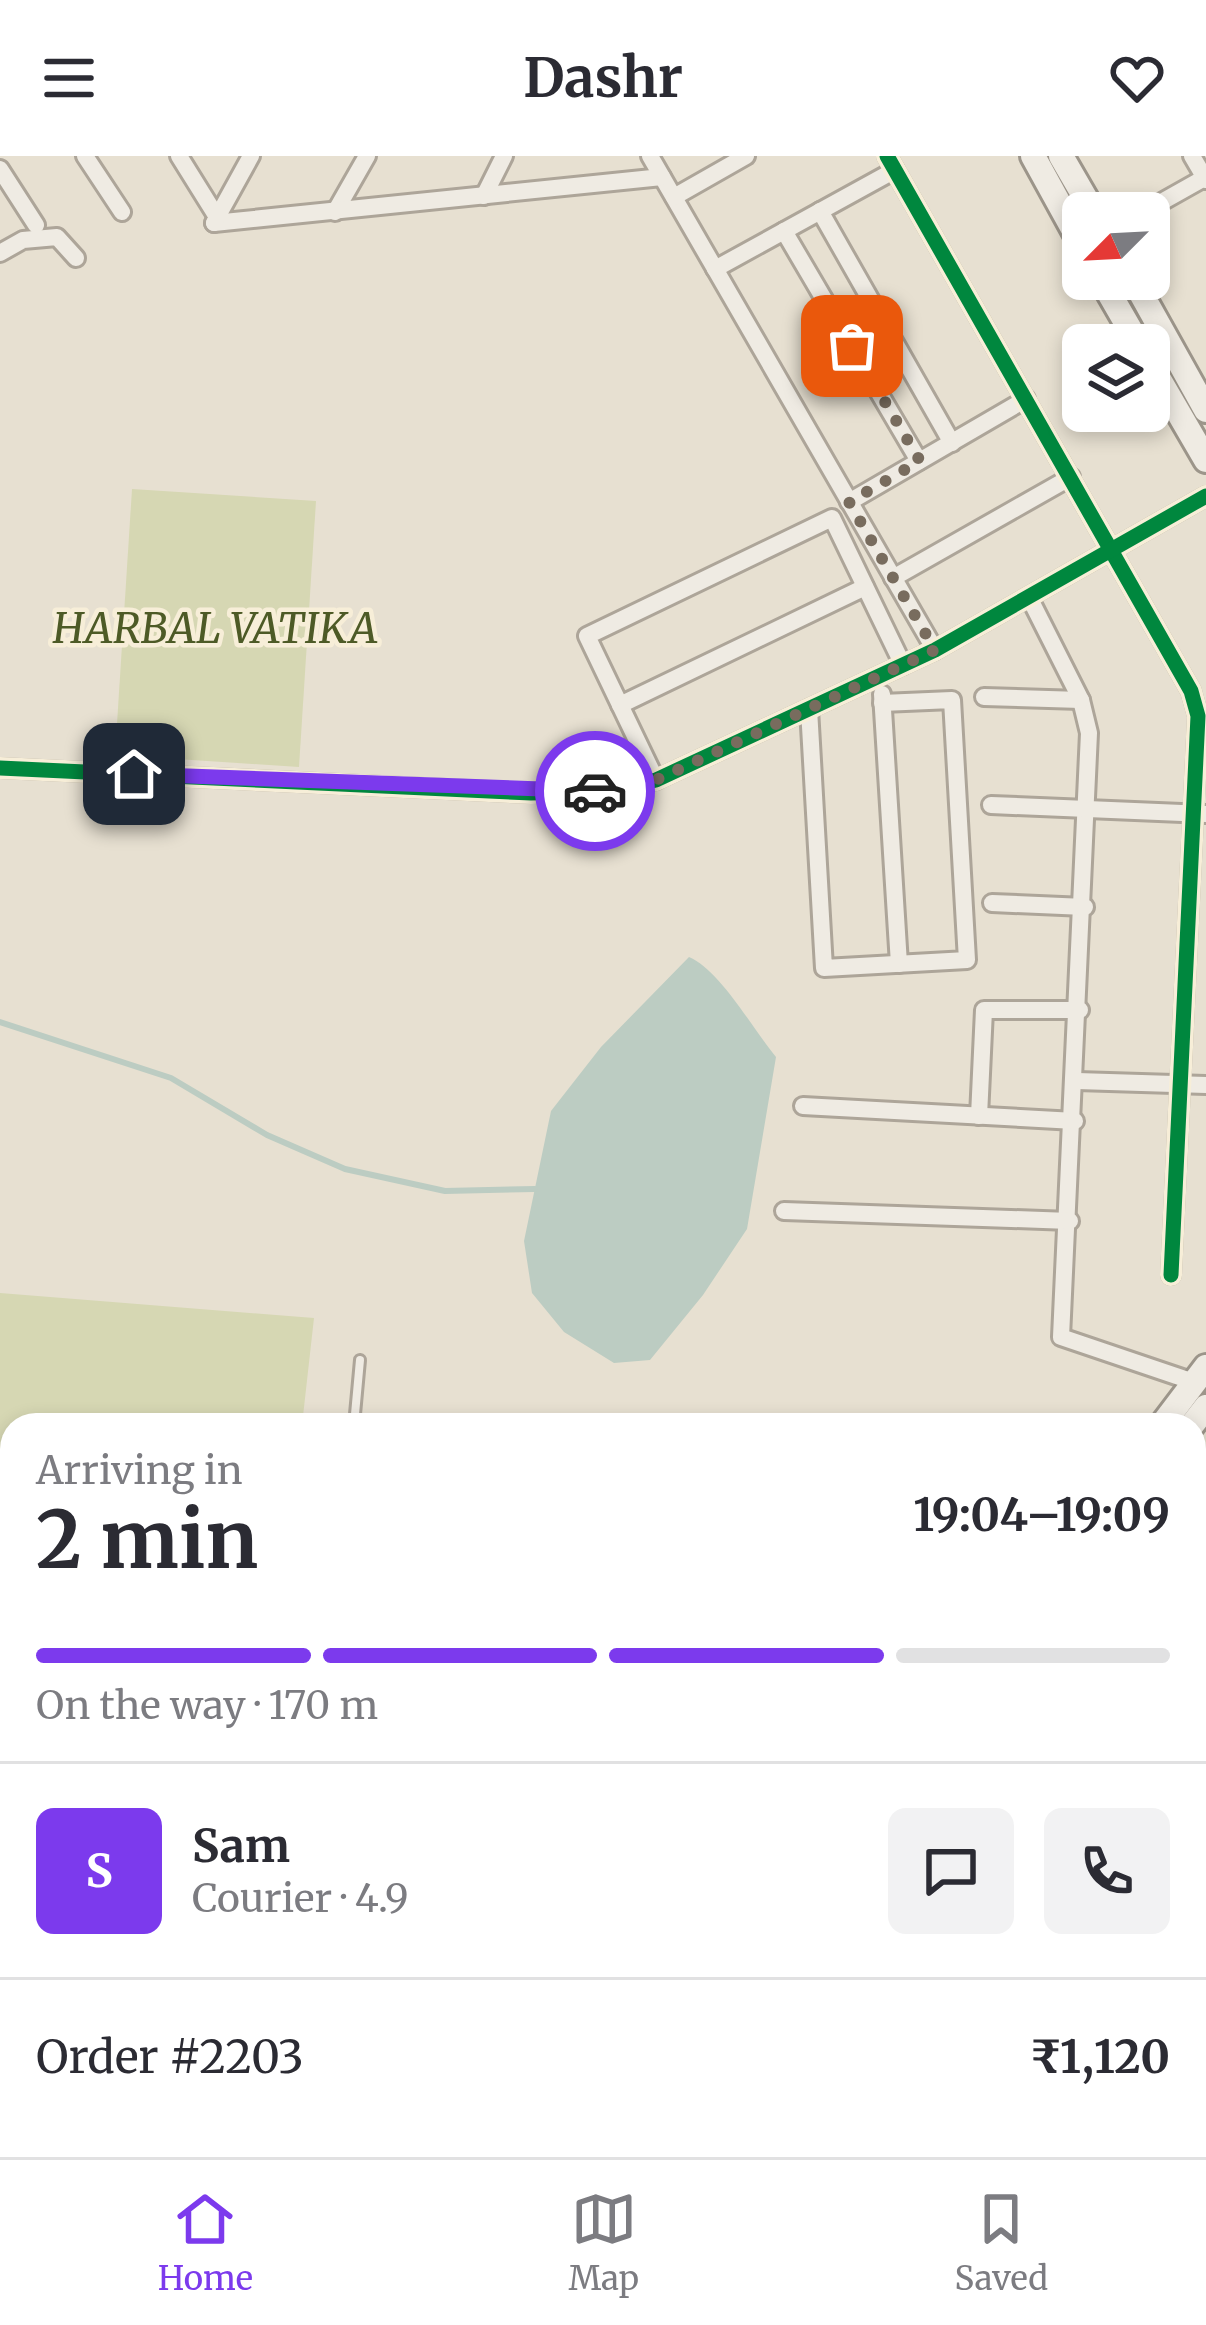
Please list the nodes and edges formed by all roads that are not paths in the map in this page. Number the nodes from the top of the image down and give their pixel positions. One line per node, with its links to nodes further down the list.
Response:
1 (85, 156): 21 (street)
2 (179, 156): 23 (street)
3 (251, 156): 23 (street)
4 (367, 156): 22 (street)
5 (504, 156): 16 (street)
6 (650, 156): 13 (street)
7 (746, 156): 17 (street)
8 (1033, 156): 19 (street)
9 (1061, 156): 15 (street)
10 (1192, 156): 14 (street)
11 (891, 163): 20 (street); 31 (street)
12 (0, 169): 24 (street)
13 (662, 177): 16 (street); 17 (street)
14 (1206, 178): 18 (street)
15 (1082, 192)
16 (484, 196): 22 (street)
17 (674, 197): 28 (street)
18 (1170, 198)
19 (1062, 209)
20 (820, 211): 25 (street); 33 (street)
21 (122, 212)
22 (335, 212): 23 (street)
23 (217, 217)
24 (36, 225)
25 (784, 231): 28 (street); 35 (street)
26 (0, 253): 27 (street)
27 (76, 259)
28 (715, 269): 38 (street)
29 (1145, 300): 32 (street)
30 (1170, 398): 34 (street)
31 (1026, 399): 33 (street); 36 (street)
32 (1206, 410)
33 (952, 442): 35 (street)
34 (1206, 460)
35 (920, 461): 38 (street)
36 (1071, 477): 39 (street); 40 (street)
37 (1206, 496): 39 (street)
38 (849, 502): 40 (street)
39 (1113, 549): 42 (street); 55 (street)
40 (893, 578): 43 (street)
41 (865, 587): 44 (street); 49 (street); 49 (street)
42 (1029, 597): 43 (street); 47 (street)
43 (935, 650): 44 (street)
44 (903, 665): 45 (street)
45 (882, 675): 48 (street); 50 (street)
46 (984, 697): 47 (street)
47 (1081, 700): 54 (street)
48 (882, 704): 58 (street); 58 (street)
49 (620, 705): 52 (street)
50 (809, 709): 52 (street); 58 (street)
51 (0, 768): 52 (street)
52 (656, 780)
53 (991, 805): 54 (street)
54 (1089, 810): 55 (street); 57 (street)
55 (1199, 814): 61 (street)
56 (992, 904): 57 (street)
57 (1085, 907): 59 (street)
58 (899, 964)
59 (1080, 1010): 60 (street); 64 (street)
60 (1077, 1082): 61 (street); 65 (street)
61 (1180, 1084): 62 (street); 68 (street)
62 (1206, 1084)
63 (803, 1106): 64 (street)
64 (979, 1116): 65 (street)
65 (1075, 1121): 67 (street)
66 (784, 1211): 67 (street)
67 (1070, 1221): 70 (street)
68 (1171, 1275)
69 (360, 1360): 71 (lane)
70 (1200, 1374): 72 (street)
71 (355, 1413)
72 (1171, 1413)

